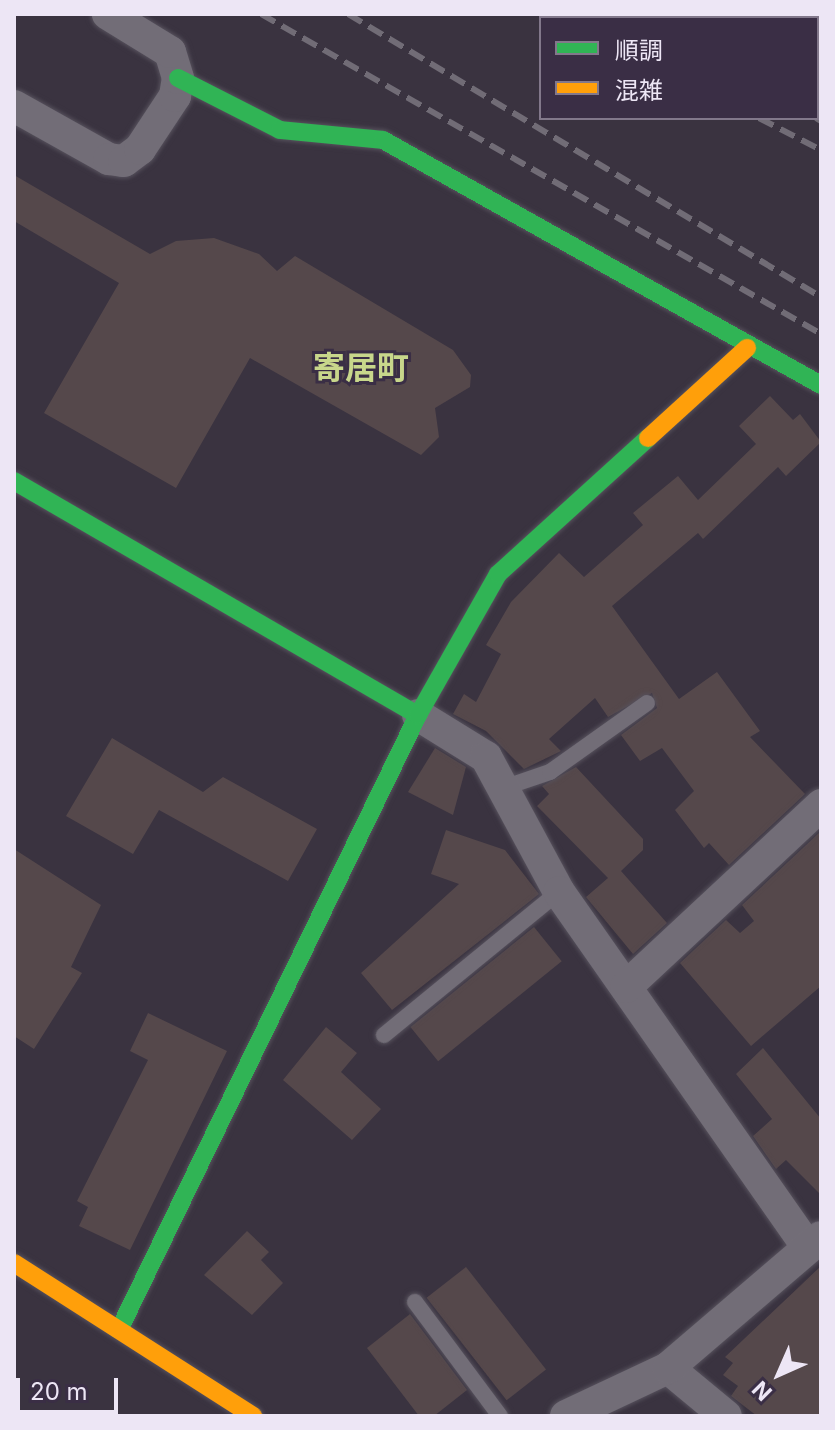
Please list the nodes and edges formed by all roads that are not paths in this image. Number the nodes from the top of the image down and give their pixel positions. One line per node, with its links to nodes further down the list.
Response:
1 (108, 14): 2 (street)
2 (178, 78): 3 (street); 4 (street)
3 (14, 106)
4 (747, 348): 5 (street); 8 (street)
5 (821, 385)
6 (14, 481): 8 (street)
7 (647, 703): 9 (lane)
8 (418, 715): 9 (street); 17 (street)
9 (503, 788): 11 (street)
10 (821, 805): 12 (street)
11 (559, 892): 12 (street); 13 (lane)
12 (626, 987): 14 (street)
13 (384, 1035)
14 (814, 1242): 18 (street)
15 (14, 1263): 17 (street)
16 (415, 1302): 20 (lane)
17 (119, 1330): 19 (street)
18 (668, 1368): 21 (street); 22 (street)
19 (253, 1416)
20 (500, 1416)
21 (566, 1416)
22 (726, 1416)

